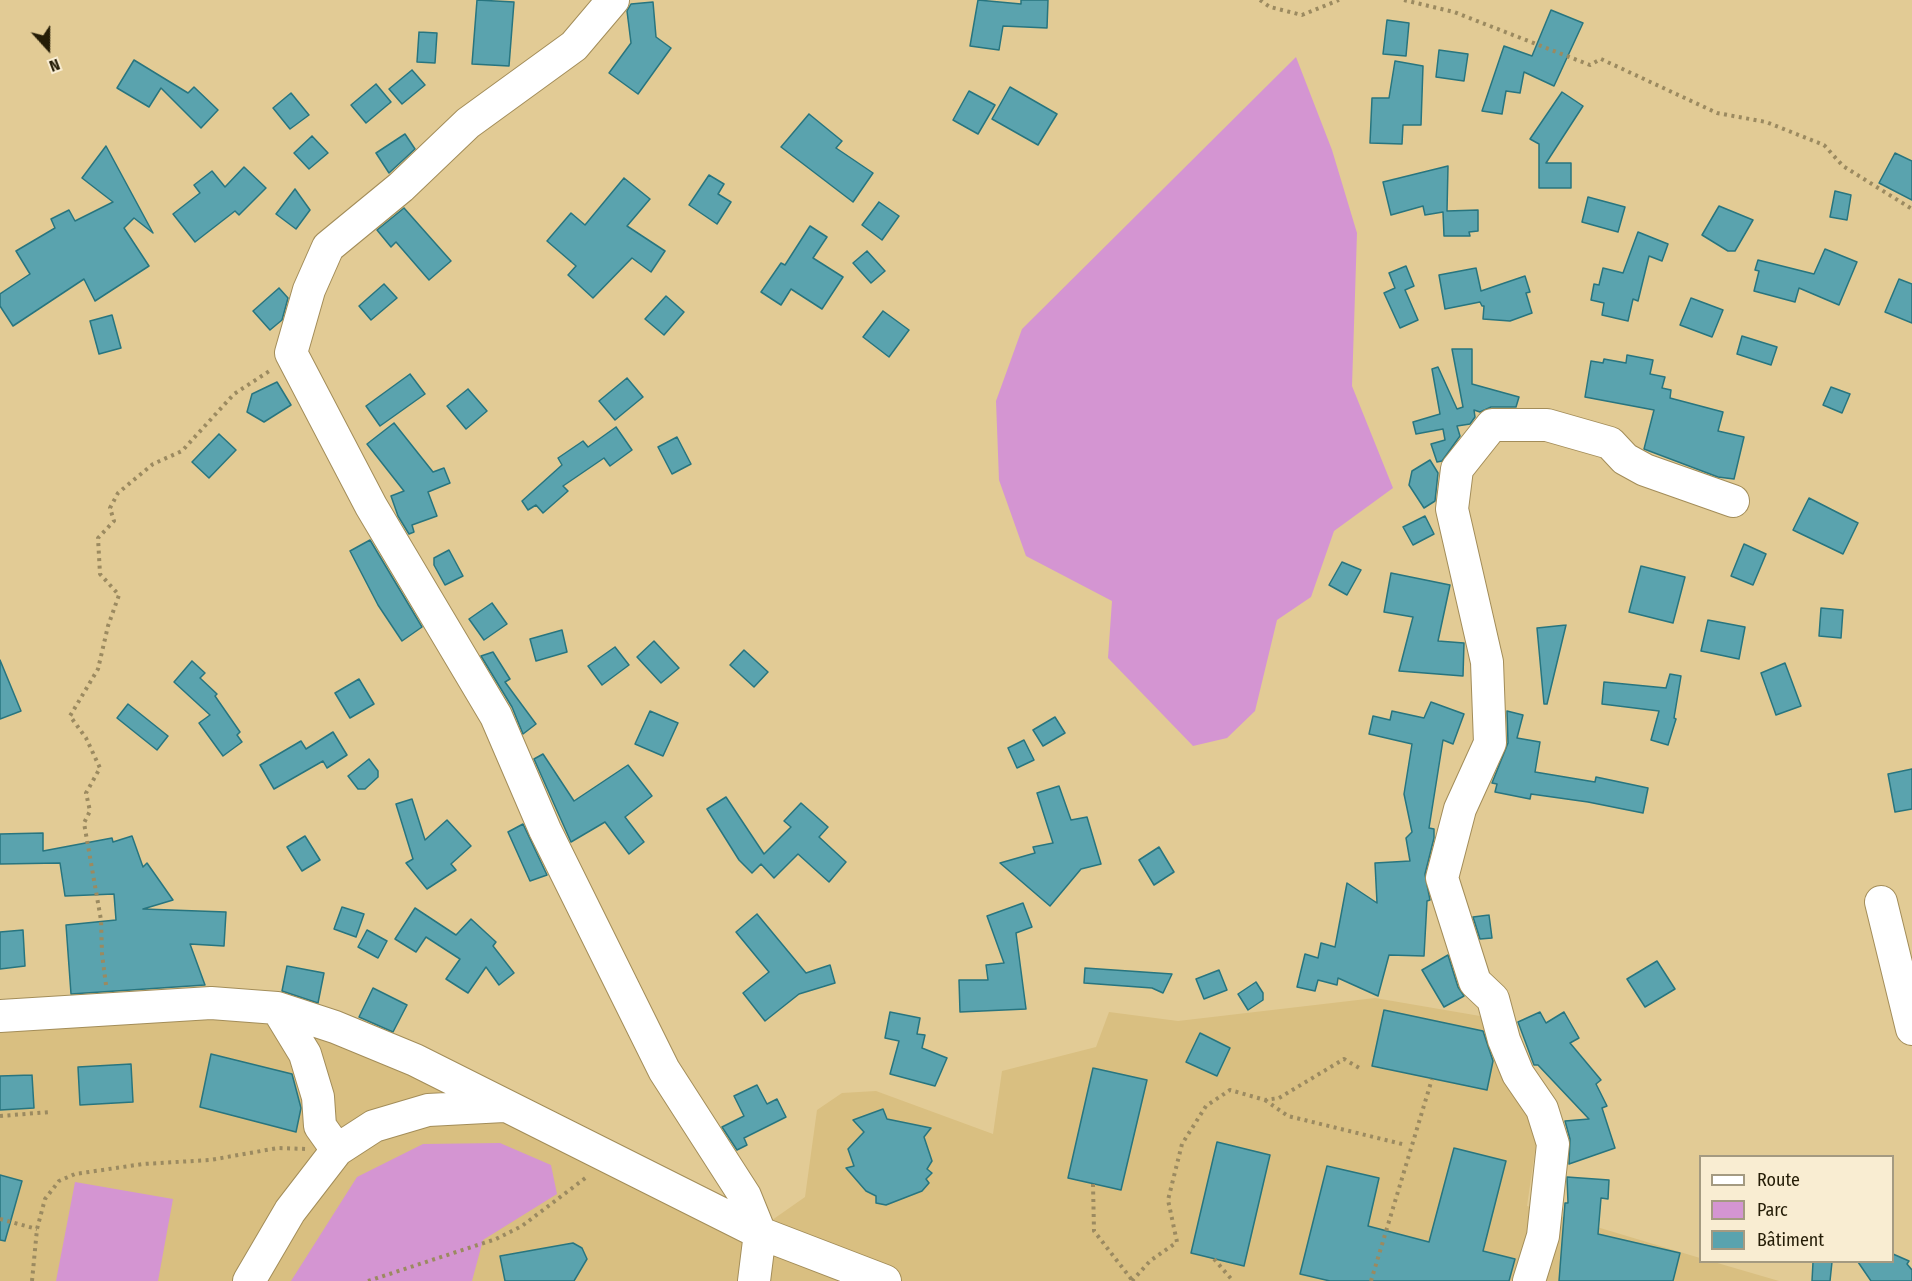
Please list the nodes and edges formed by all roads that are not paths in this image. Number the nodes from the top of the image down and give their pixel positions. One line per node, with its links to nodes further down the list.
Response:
1 (613, 0): 9 (street)
2 (1733, 501): 13 (street)
3 (1881, 902): 6 (street)
4 (277, 1008): 5 (street); 7 (street); 8 (street)
5 (0, 1016)
6 (1912, 1029)
7 (505, 1106): 8 (street); 9 (street)
8 (338, 1150): 10 (street)
9 (760, 1233): 11 (street); 12 (street)
10 (249, 1281)
11 (754, 1281)
12 (885, 1281)
13 (1529, 1281)

